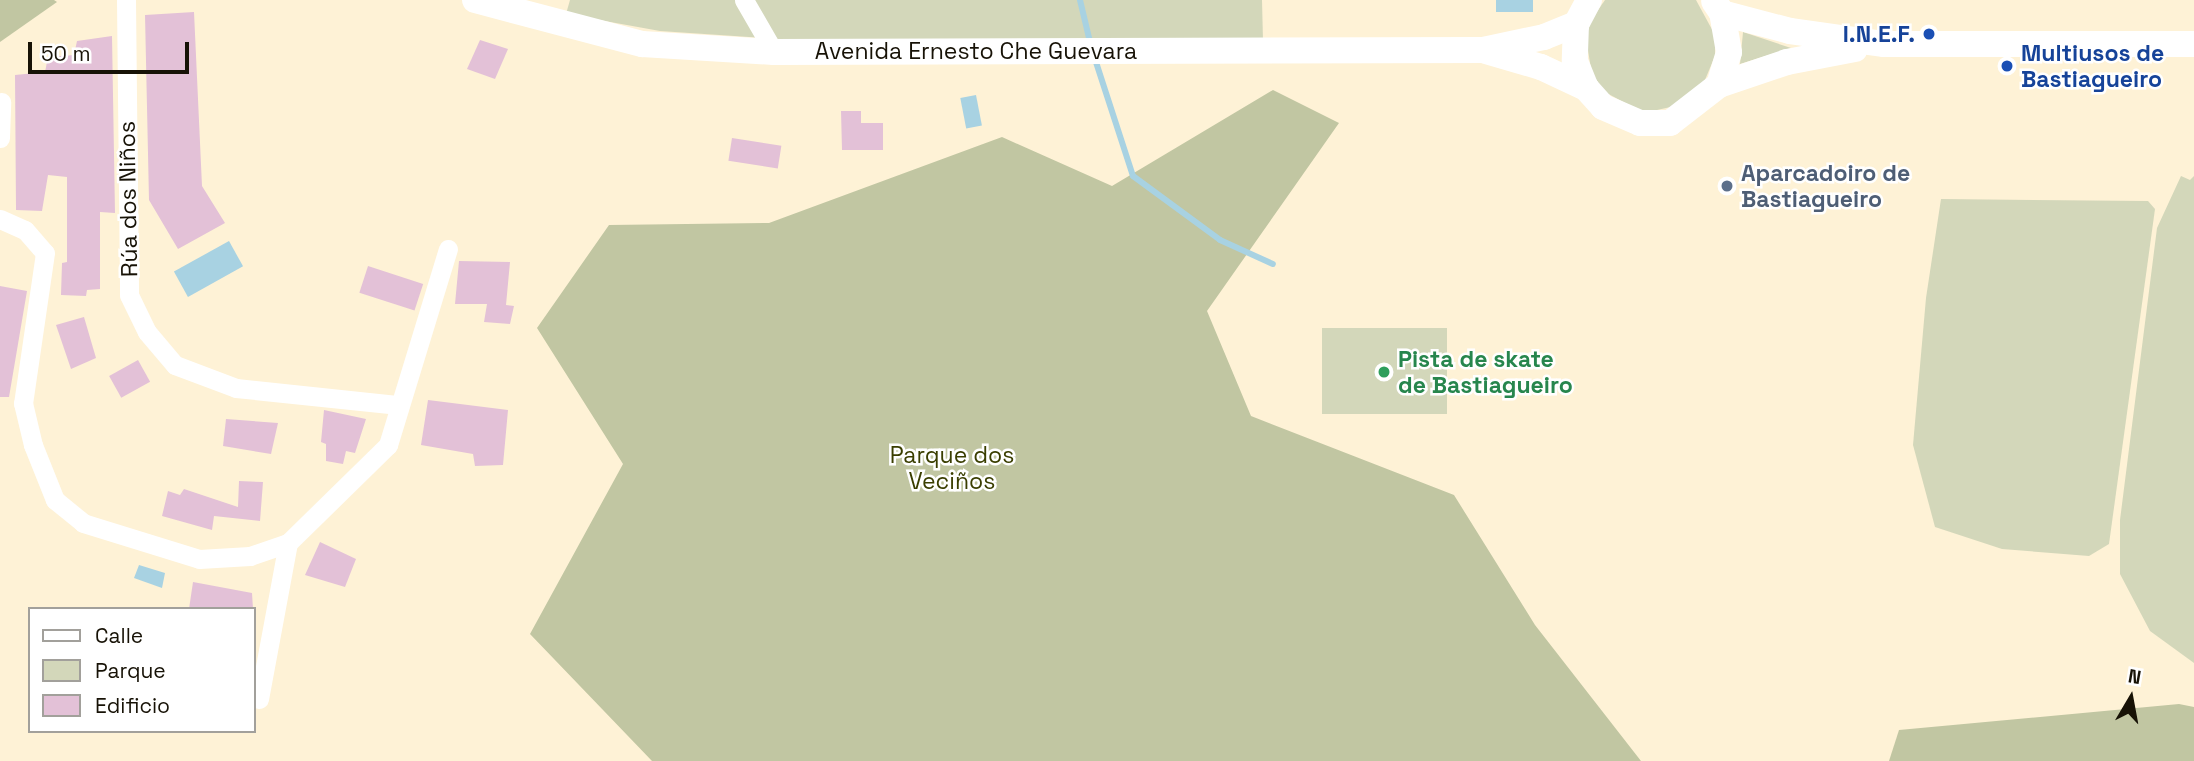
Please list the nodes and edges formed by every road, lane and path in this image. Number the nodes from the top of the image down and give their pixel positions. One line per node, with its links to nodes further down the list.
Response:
1 (126, 0): 16 (street, Rúa dos Niños)
2 (475, 0): 9 (main road, Avenida Ernesto Che Guevara)
3 (744, 0): 9 (street)
4 (1718, 6): 6 (main road); 10 (main road)
5 (1583, 7): 8 (main road, Avenida Ernesto Che Guevara); 11 (main road)
6 (1884, 44): 7 (main road); 10 (main road)
7 (2194, 44)
8 (1483, 50): 9 (main road, Avenida Ernesto Che Guevara); 11 (main road, Avenida Ernesto Che Guevara)
9 (774, 52)
10 (1719, 85): 11 (main road)
11 (1586, 88)
12 (1, 102): 13 (street)
13 (0, 138)
14 (0, 219): 17 (street)
15 (448, 249): 16 (street)
16 (399, 405): 17 (street)
17 (288, 542): 18 (street)
18 (259, 699)

